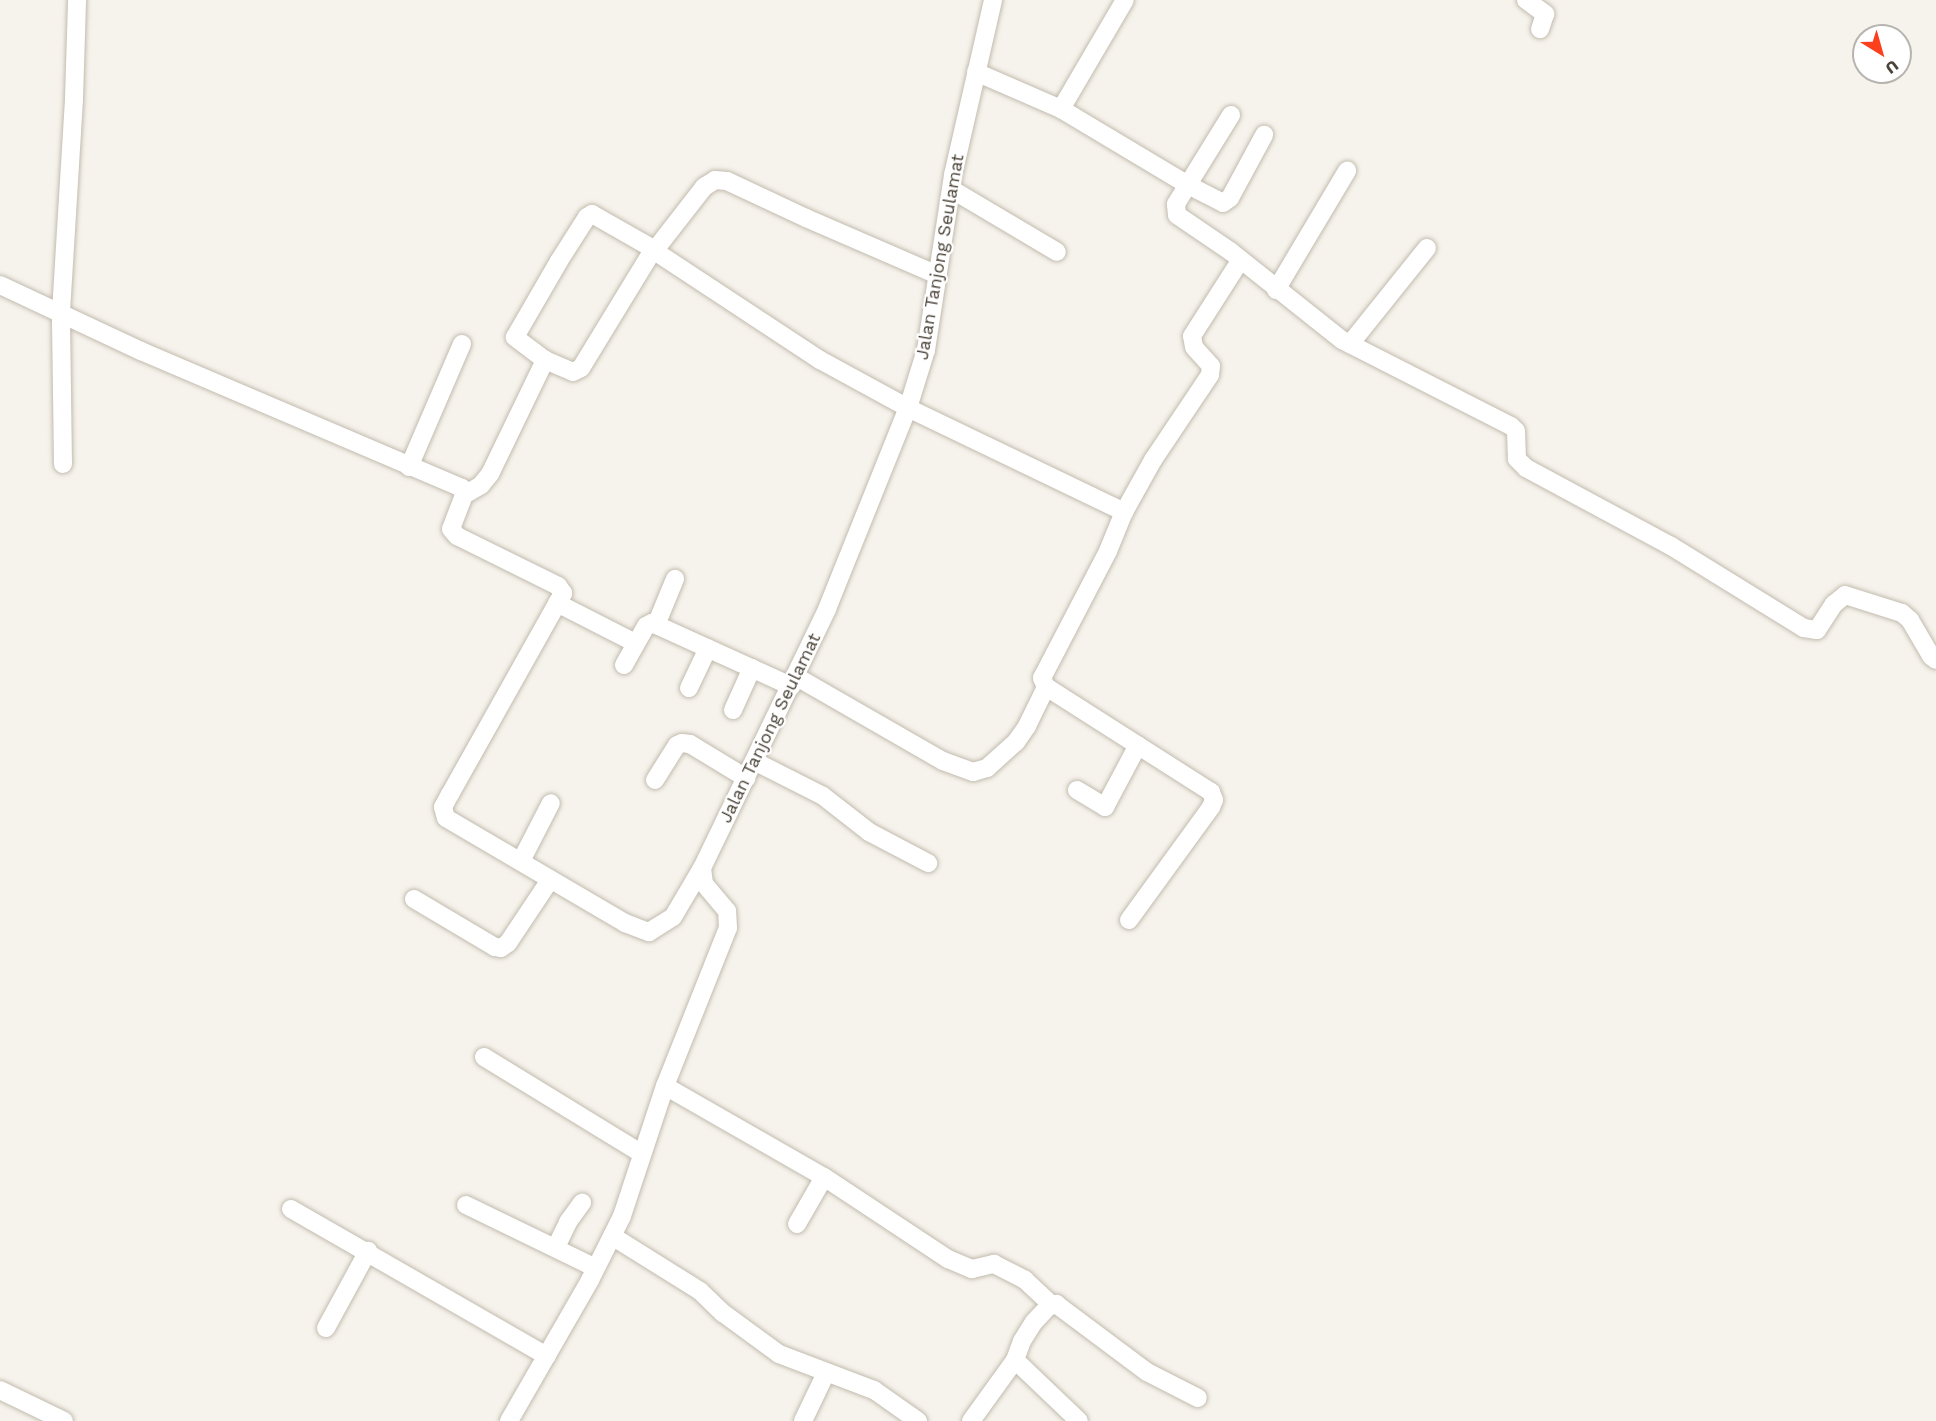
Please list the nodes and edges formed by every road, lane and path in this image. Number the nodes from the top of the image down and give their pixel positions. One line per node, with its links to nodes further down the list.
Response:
1 (76, 0): 20 (street)
2 (993, 0): 6 (street, Jalan Tanjong Seulamat)
3 (1125, 0): 7 (street)
4 (1526, 0): 5 (street)
5 (1540, 28)
6 (976, 72): 7 (street); 12 (street, Jalan Tanjong Seulamat)
7 (1061, 109): 11 (street)
8 (1231, 115): 11 (street)
9 (1264, 135): 11 (street)
10 (1347, 171): 19 (street)
11 (1188, 185): 16 (street)
12 (951, 189): 15 (street); 17 (street, Jalan Tanjong Seulamat)
13 (1427, 248): 22 (street)
14 (653, 250): 17 (street); 23 (street); 23 (street); 24 (street)
15 (1057, 252)
16 (1240, 261): 19 (street); 28 (street)
17 (938, 275): 24 (street, Jalan Tanjong Seulamat)
18 (0, 285): 20 (street)
19 (1276, 290): 22 (street)
20 (61, 312): 25 (street); 26 (street)
21 (462, 344): 26 (street)
22 (1350, 344): 34 (street)
23 (545, 360): 27 (street)
24 (908, 408): 28 (street); 37 (street, Jalan Tanjong Seulamat)
25 (63, 464)
26 (409, 466): 27 (street)
27 (464, 495): 30 (street)
28 (1124, 513): 38 (street)
29 (675, 579): 31 (street)
30 (557, 603): 32 (street); 47 (street)
31 (656, 625): 32 (street); 33 (street)
32 (635, 643): 35 (street)
33 (708, 648): 36 (street); 39 (street)
34 (1936, 660)
35 (624, 665)
36 (752, 668): 37 (street); 40 (street)
37 (793, 681): 38 (street); 42 (street, Jalan Tanjong Seulamat)
38 (1046, 687): 41 (street)
39 (689, 688)
40 (733, 710)
41 (1138, 745): 45 (street); 52 (street)
42 (754, 761): 43 (street, Jalan Tanjong Seulamat); 48 (street)
43 (746, 778): 44 (street); 49 (street, Jalan Tanjong Seulamat)
44 (655, 780)
45 (1077, 790)
46 (551, 803): 47 (street)
47 (521, 861): 50 (street)
48 (928, 863)
49 (702, 868): 50 (street, Jalan Tanjong Seulamat); 54 (street)
50 (550, 880): 51 (street)
51 (414, 899)
52 (1129, 920)
53 (484, 1057): 55 (street)
54 (666, 1086): 55 (street); 56 (street)
55 (642, 1154): 61 (street)
56 (824, 1177): 60 (street); 65 (street)
57 (582, 1203): 62 (street)
58 (466, 1205): 62 (street)
59 (291, 1209): 63 (street)
60 (797, 1224)
61 (612, 1236): 64 (street); 69 (street)
62 (556, 1247): 64 (street)
63 (368, 1251): 66 (street); 67 (street)
64 (596, 1268): 67 (street)
65 (1052, 1305): 68 (street); 71 (street)
66 (326, 1328)
67 (547, 1356): 73 (street)
68 (1015, 1360): 76 (street); 77 (street)
69 (826, 1373): 74 (street); 75 (street)
70 (0, 1390): 72 (street)
71 (1198, 1398)
72 (64, 1421)
73 (509, 1421)
74 (802, 1421)
75 (918, 1421)
76 (971, 1421)
77 (1079, 1421)

